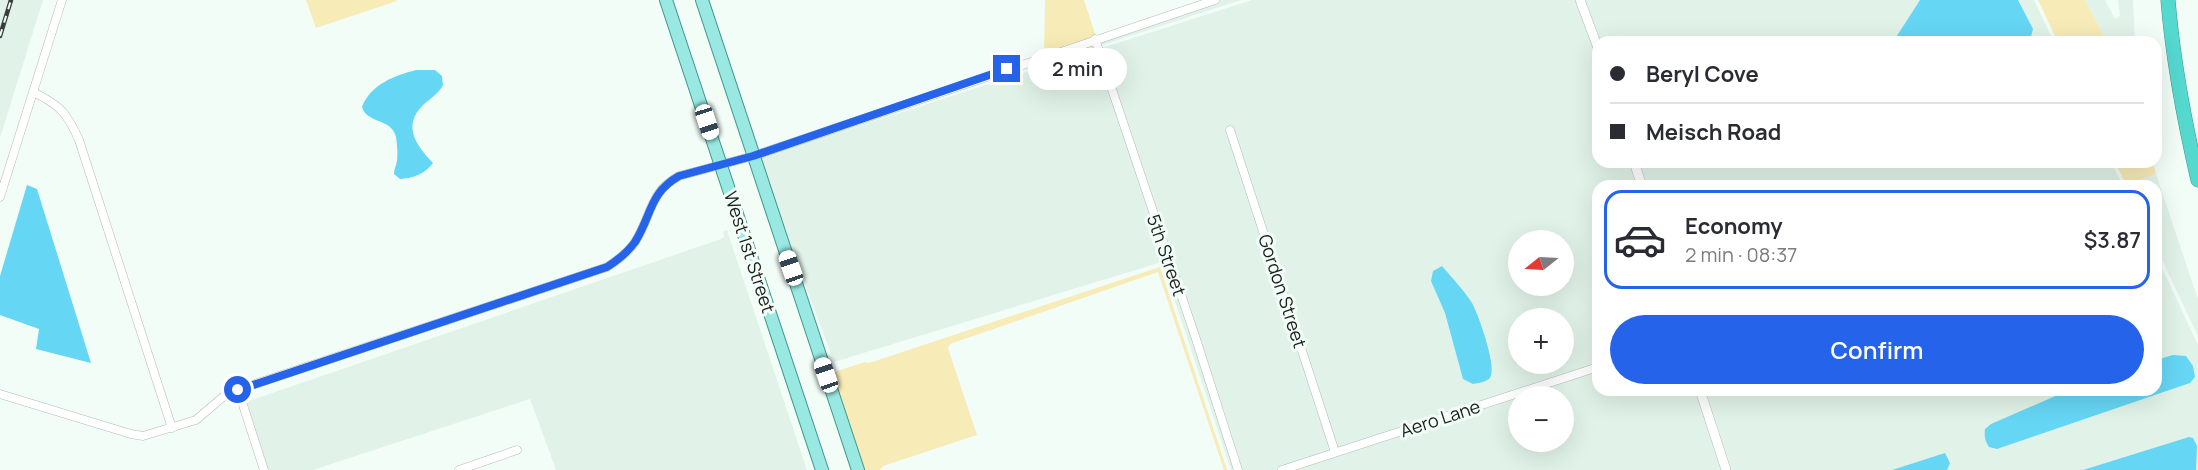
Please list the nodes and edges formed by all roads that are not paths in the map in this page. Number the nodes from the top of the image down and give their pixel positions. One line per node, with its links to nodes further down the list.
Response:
1 (62, 0): 9 (street)
2 (666, 0): 12 (main road, West 1st Street)
3 (702, 0): 11 (main road, West 1st Street)
4 (1215, 0): 8 (street)
5 (1580, 0): 7 (street)
6 (2168, 0): 13 (highway)
7 (1594, 36)
8 (1095, 39): 11 (street); 26 (street, 5th Street)
9 (33, 92): 14 (street); 19 (street)
10 (1230, 130): 21 (street, Gordon Street)
11 (753, 156): 12 (street); 25 (main road, West 1st Street)
12 (721, 163): 19 (street); 24 (main road, West 1st Street)
13 (2198, 180)
14 (0, 197)
15 (1592, 369): 21 (street, Aero Lane)
16 (0, 394): 19 (street)
17 (1702, 396): 28 (street)
18 (243, 405): 22 (street)
19 (172, 428)
20 (517, 450): 23 (street)
21 (1335, 452): 27 (street, Aero Lane)
22 (264, 470)
23 (459, 470)
24 (822, 470)
25 (858, 470)
26 (1238, 470)
27 (1282, 470)
28 (1725, 470)

